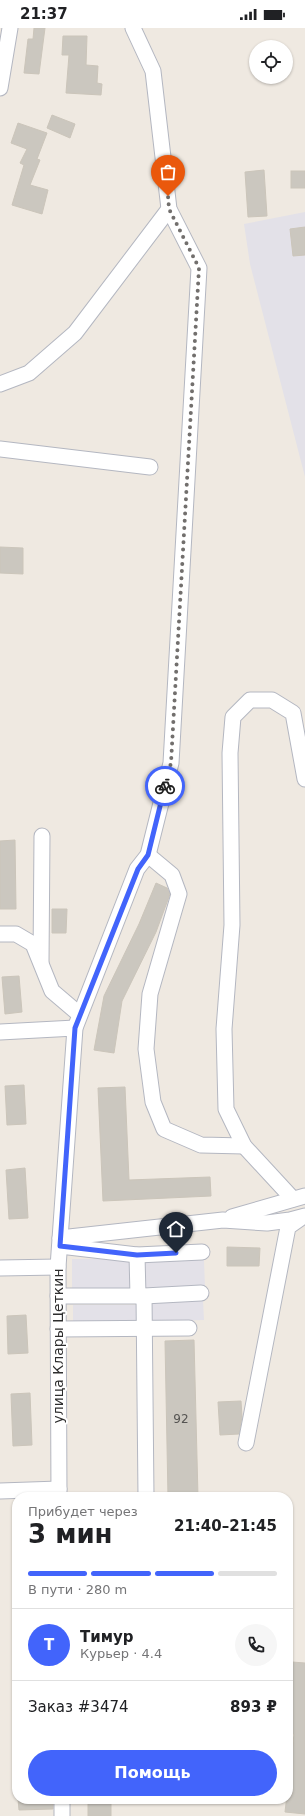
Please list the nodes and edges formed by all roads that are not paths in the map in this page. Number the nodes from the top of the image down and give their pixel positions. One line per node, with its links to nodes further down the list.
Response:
1 (10, 28): 3 (street)
2 (133, 28): 4 (street, улица Клары Цеткин)
3 (0, 88)
4 (169, 209): 5 (street); 10 (street, улица Клары Цеткин)
5 (0, 384)
6 (0, 449): 7 (street)
7 (150, 468)
8 (305, 779): 15 (street)
9 (42, 836): 12 (street)
10 (148, 855): 13 (street, улица Клары Цеткин); 15 (street)
11 (0, 934): 12 (street)
12 (41, 962): 13 (street)
13 (77, 1021): 14 (street); 19 (street, улица Клары Цеткин)
14 (0, 1032)
15 (244, 1146): 16 (street)
16 (299, 1198): 18 (street)
17 (305, 1216): 18 (street); 30 (street)
18 (223, 1220): 19 (street)
19 (60, 1242): 21 (street); 22 (street, улица Клары Цеткин)
20 (202, 1252): 21 (street)
21 (137, 1255): 26 (street)
22 (58, 1267): 23 (street); 25 (street, улица Клары Цеткин)
23 (0, 1268)
24 (201, 1293): 26 (street)
25 (58, 1296): 26 (street); 29 (street, улица Клары Цеткин)
26 (141, 1296): 27 (street)
27 (144, 1328): 28 (street); 29 (street); 34 (street)
28 (189, 1328)
29 (58, 1329): 33 (street, улица Клары Цеткин)
30 (246, 1443)
31 (0, 1490): 32 (street)
32 (39, 1492)
33 (59, 1492)
34 (146, 1492)
35 (62, 1804): 36 (street)
36 (62, 1816)

